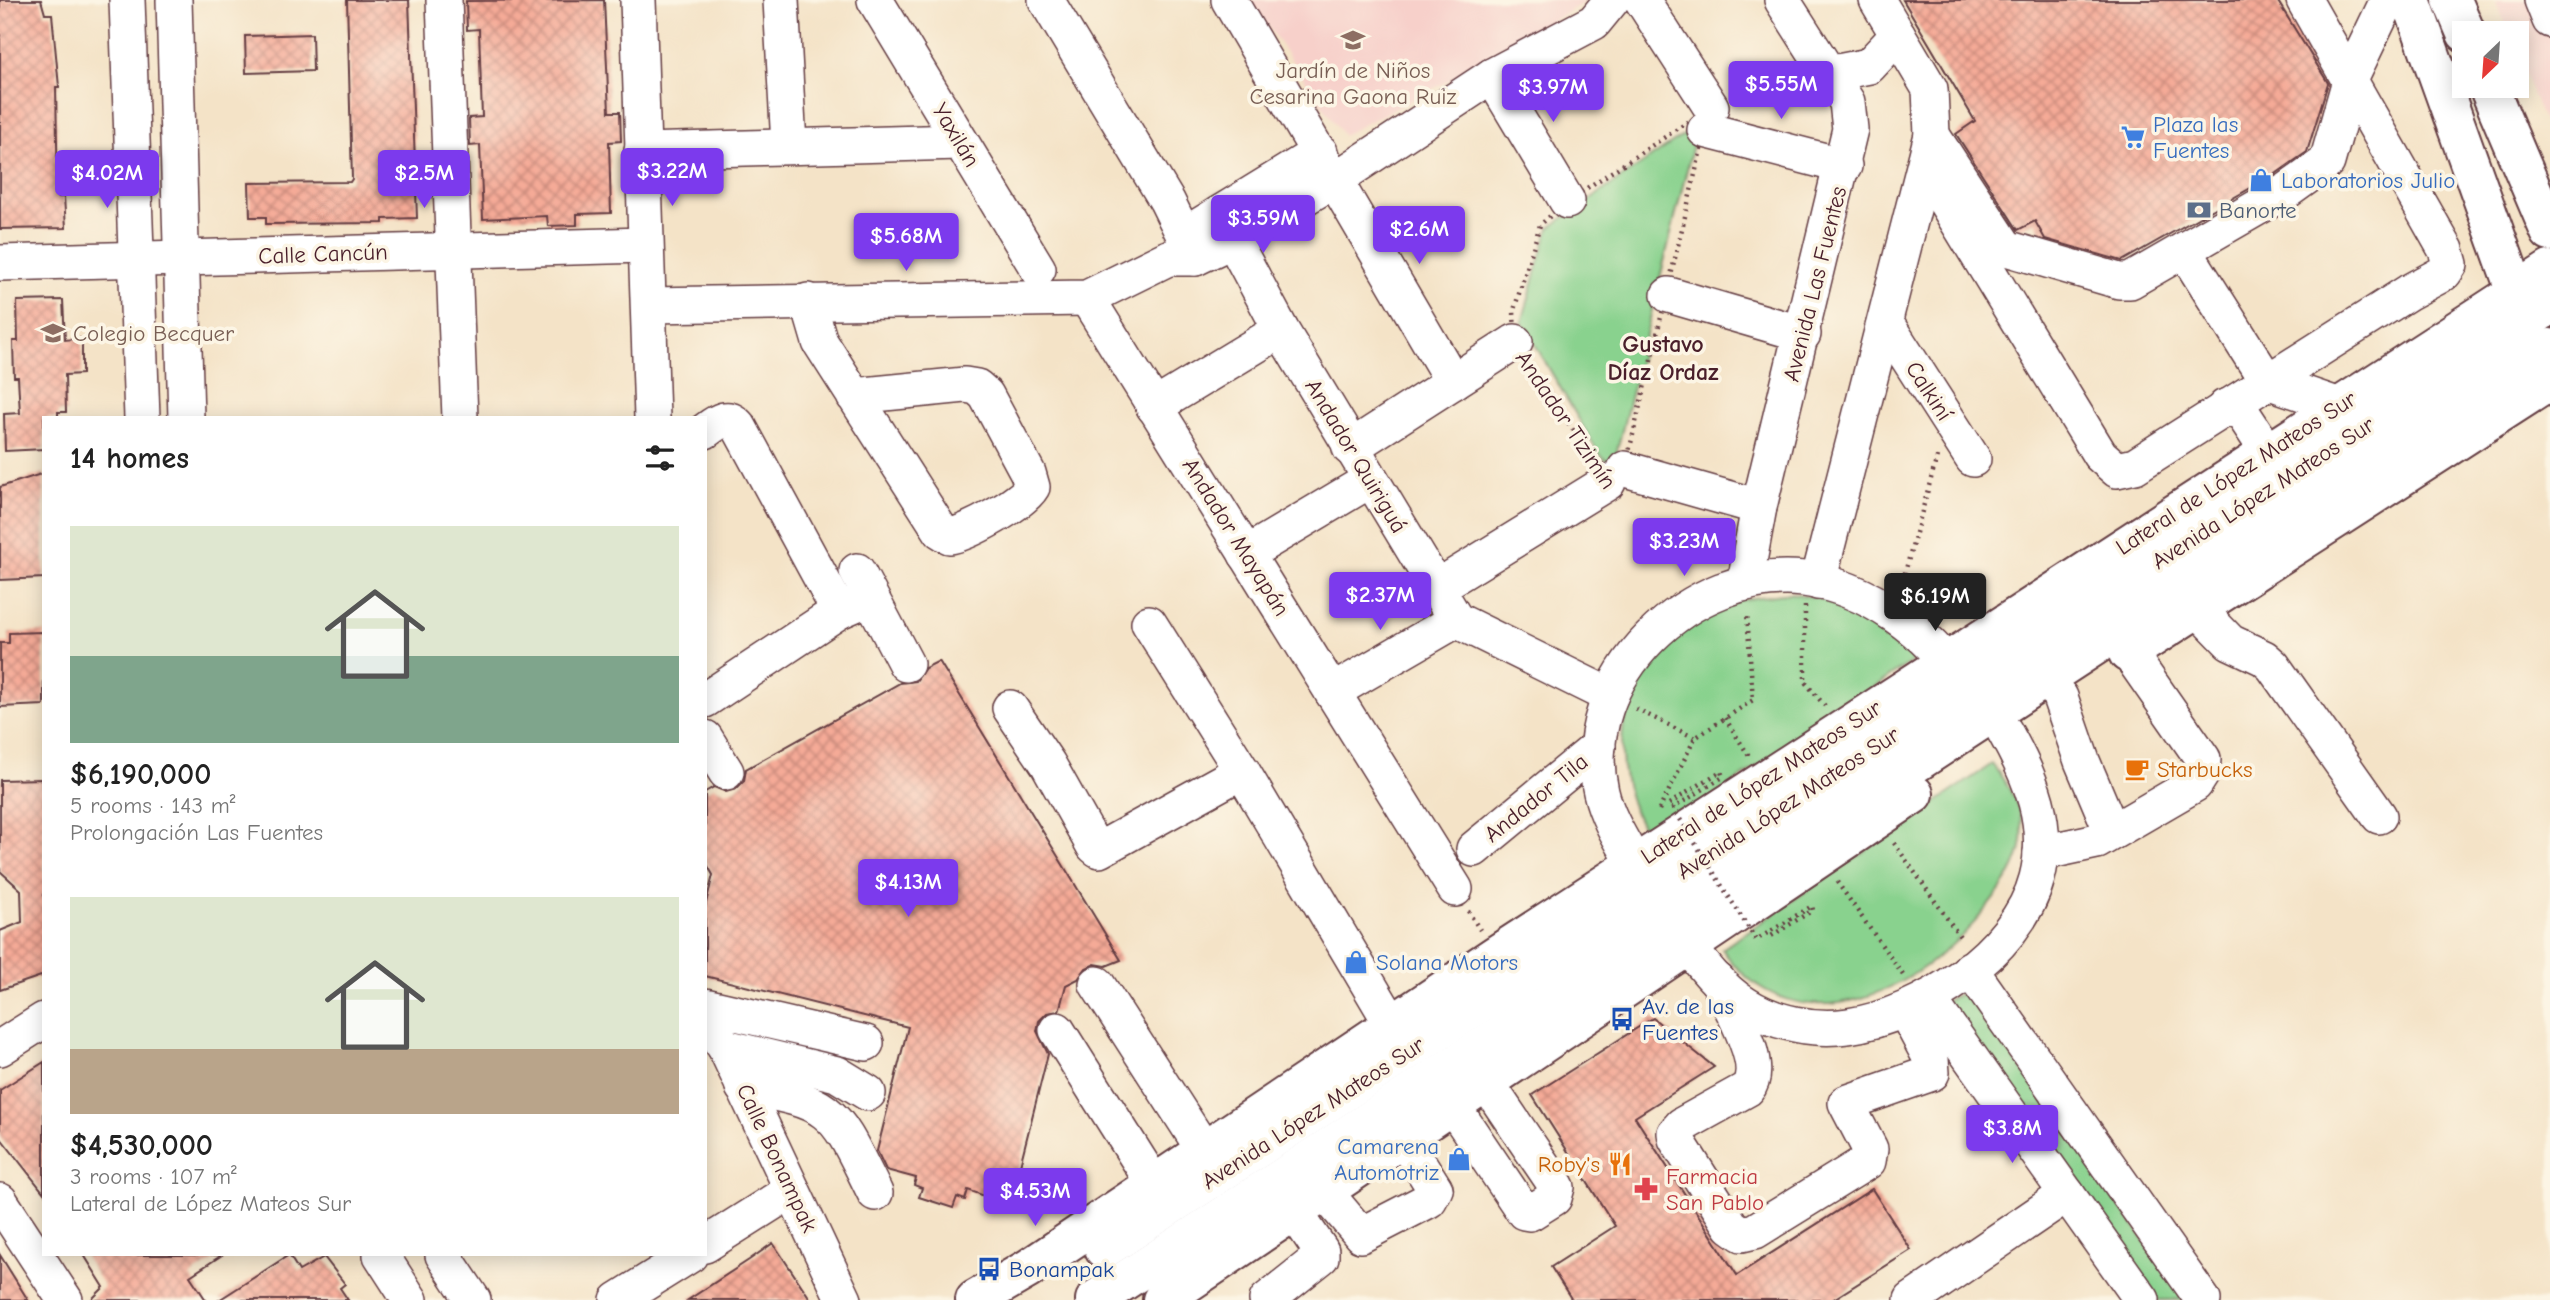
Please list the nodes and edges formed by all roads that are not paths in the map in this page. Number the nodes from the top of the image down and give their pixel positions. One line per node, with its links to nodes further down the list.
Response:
1 (127, 0): 39 (street)
2 (174, 0): 38 (street)
3 (444, 0): 35 (street)
4 (638, 0): 27 (street)
5 (781, 0): 26 (street)
6 (875, 0): 25 (street, Yaxilán)
7 (1046, 0): 37 (street)
8 (1229, 0): 29 (street)
9 (1612, 0): 22 (street)
10 (1642, 0): 30 (street)
11 (1782, 0): 21 (street, Avenida Las Fuentes)
12 (1877, 0): 20 (street)
13 (2305, 0): 23 (street)
14 (2411, 0): 45 (main road)
15 (2452, 0): 19 (main road)
16 (2542, 0): 18 (street)
17 (2375, 10): 23 (street)
18 (2550, 20)
19 (2461, 21)
20 (1898, 36): 21 (street); 28 (street)
21 (1828, 74): 30 (street, Avenida Las Fuentes)
22 (1492, 76): 29 (street); 31 (street)
23 (2351, 76): 36 (street); 53 (street)
24 (2493, 98): 33 (main road)
25 (960, 142): 26 (street); 41 (street, Yaxilán)
26 (789, 145): 27 (street)
27 (642, 151): 34 (street)
28 (1928, 152): 36 (street); 48 (street); 58 (street)
29 (1328, 165): 32 (street); 54 (street)
30 (1844, 166): 50 (street, Avenida Las Fuentes)
31 (1567, 201)
32 (1226, 227): 37 (street); 49 (street, Andador Quiriguá)
33 (2550, 232)
34 (645, 245): 35 (street, Calle Cancún); 47 (street)
35 (454, 250): 38 (street, Calle Cancún); 61 (street)
36 (2184, 250): 53 (street)
37 (1182, 251): 44 (street)
38 (181, 258): 39 (street, Calle Cancún); 60 (street)
39 (137, 259): 40 (street, Calle Cancún); 59 (street)
40 (0, 263)
41 (1038, 270)
42 (2550, 270): 45 (main road, Lateral de López Mateos Sur)
43 (1668, 295): 50 (street)
44 (1087, 298): 46 (street); 57 (street, Andador Mayapán)
45 (2533, 298): 56 (main road, Lateral de López Mateos Sur); 79 (main road, Avenida López Mateos Sur)
46 (808, 301): 47 (street); 55 (street)
47 (649, 305): 62 (street)
48 (1885, 323): 66 (street, Calkiní); 70 (street)
49 (1281, 330): 57 (street); 64 (street, Andador Quiriguá)
50 (1803, 334): 68 (street, Avenida Las Fuentes)
51 (1515, 342): 54 (street, Andador Tizimín)
52 (2545, 361): 74 (main road); 96 (main road, Avenida López Mateos Sur)
53 (2267, 381): 56 (street); 58 (street)
54 (1453, 382): 64 (street, Andador Tizimín)
55 (854, 396): 55 (street)
56 (2340, 406): 65 (main road, Lateral de López Mateos Sur)
57 (1154, 407): 69 (street, Andador Mayapán)
58 (2225, 407): 65 (street)
59 (142, 416)
60 (186, 416)
61 (460, 416)
62 (652, 416)
63 (707, 430): 73 (street)
64 (1350, 448): 67 (street, Andador Quiriguá)
65 (2268, 452): 79 (main road, Lateral de López Mateos Sur)
66 (1973, 460)
67 (1370, 480): 69 (street); 72 (street, Andador Quiriguá)
68 (1759, 508): 71 (street, Avenida Las Fuentes); 72 (street)
69 (1246, 554): 80 (street, Andador Mayapán)
70 (1811, 581): 71 (street); 79 (street)
71 (1745, 583): 81 (street)
72 (1436, 588): 75 (street, Andador Quiriguá)
73 (855, 593): 78 (street); 83 (street)
74 (2198, 609): 77 (main road); 90 (street)
75 (1456, 620): 80 (street); 81 (street)
76 (1149, 623): 88 (street)
77 (2129, 653): 82 (main road); 91 (street)
78 (906, 664)
79 (1956, 674): 94 (main road, Lateral de López Mateos Sur); 117 (main road, Avenida López Mateos Sur)
80 (1332, 692): 95 (street, Andador Mayapán)
81 (1610, 696): 87 (street)
82 (2060, 697): 85 (main road); 91 (street)
83 (707, 699)
84 (1019, 721): 88 (street)
85 (2005, 732): 93 (street); 96 (main road)
86 (707, 741): 89 (street)
87 (1598, 747): 92 (street, Andador Tila); 94 (street)
88 (1242, 771): 103 (street)
89 (726, 772)
90 (2379, 816)
91 (2112, 831): 93 (street)
92 (1474, 849)
93 (2041, 853): 97 (street)
94 (1635, 864): 103 (main road, Lateral de López Mateos Sur)
95 (1455, 889)
96 (1679, 934): 98 (street); 108 (main road); 131 (main road, Avenida López Mateos Sur)
97 (1974, 965): 100 (street); 136 (street)
98 (1718, 981): 100 (street); 100 (street)
99 (1097, 984): 113 (street)
100 (1918, 1003): 116 (street)
101 (707, 1006): 106 (street)
102 (42, 1021): 107 (street)
103 (1392, 1024): 113 (main road, Lateral de López Mateos Sur)
104 (1057, 1030): 117 (street)
105 (715, 1034): 109 (street, Calle Bonampak); 110 (street)
106 (866, 1044)
107 (0, 1048)
108 (1486, 1082): 111 (main road); 111 (street)
109 (743, 1087): 114 (street, Calle Bonampak); 115 (street)
110 (868, 1093)
111 (1452, 1105): 112 (main road)
112 (1403, 1138): 119 (main road); 119 (street)
113 (1204, 1150): 117 (main road, Lateral de López Mateos Sur)
114 (792, 1191): 120 (street); 128 (street, Calle Bonampak)
115 (875, 1193)
116 (2067, 1194): 134 (street); 135 (street)
117 (1154, 1195): 129 (main road, Lateral de López Mateos Sur); 130 (main road, Avenida López Mateos Sur)
118 (0, 1201): 124 (street)
119 (1309, 1201): 132 (main road); 133 (street)
120 (707, 1244)
121 (382, 1256): 125 (street)
122 (444, 1256): 126 (street)
123 (688, 1256): 127 (street)
124 (65, 1300)
125 (410, 1300)
126 (473, 1300)
127 (618, 1300)
128 (844, 1300)
129 (975, 1300)
130 (1026, 1300)
131 (1096, 1300)
132 (1162, 1300)
133 (1267, 1300)
134 (1912, 1300)
135 (2142, 1300)
136 (2203, 1300)

